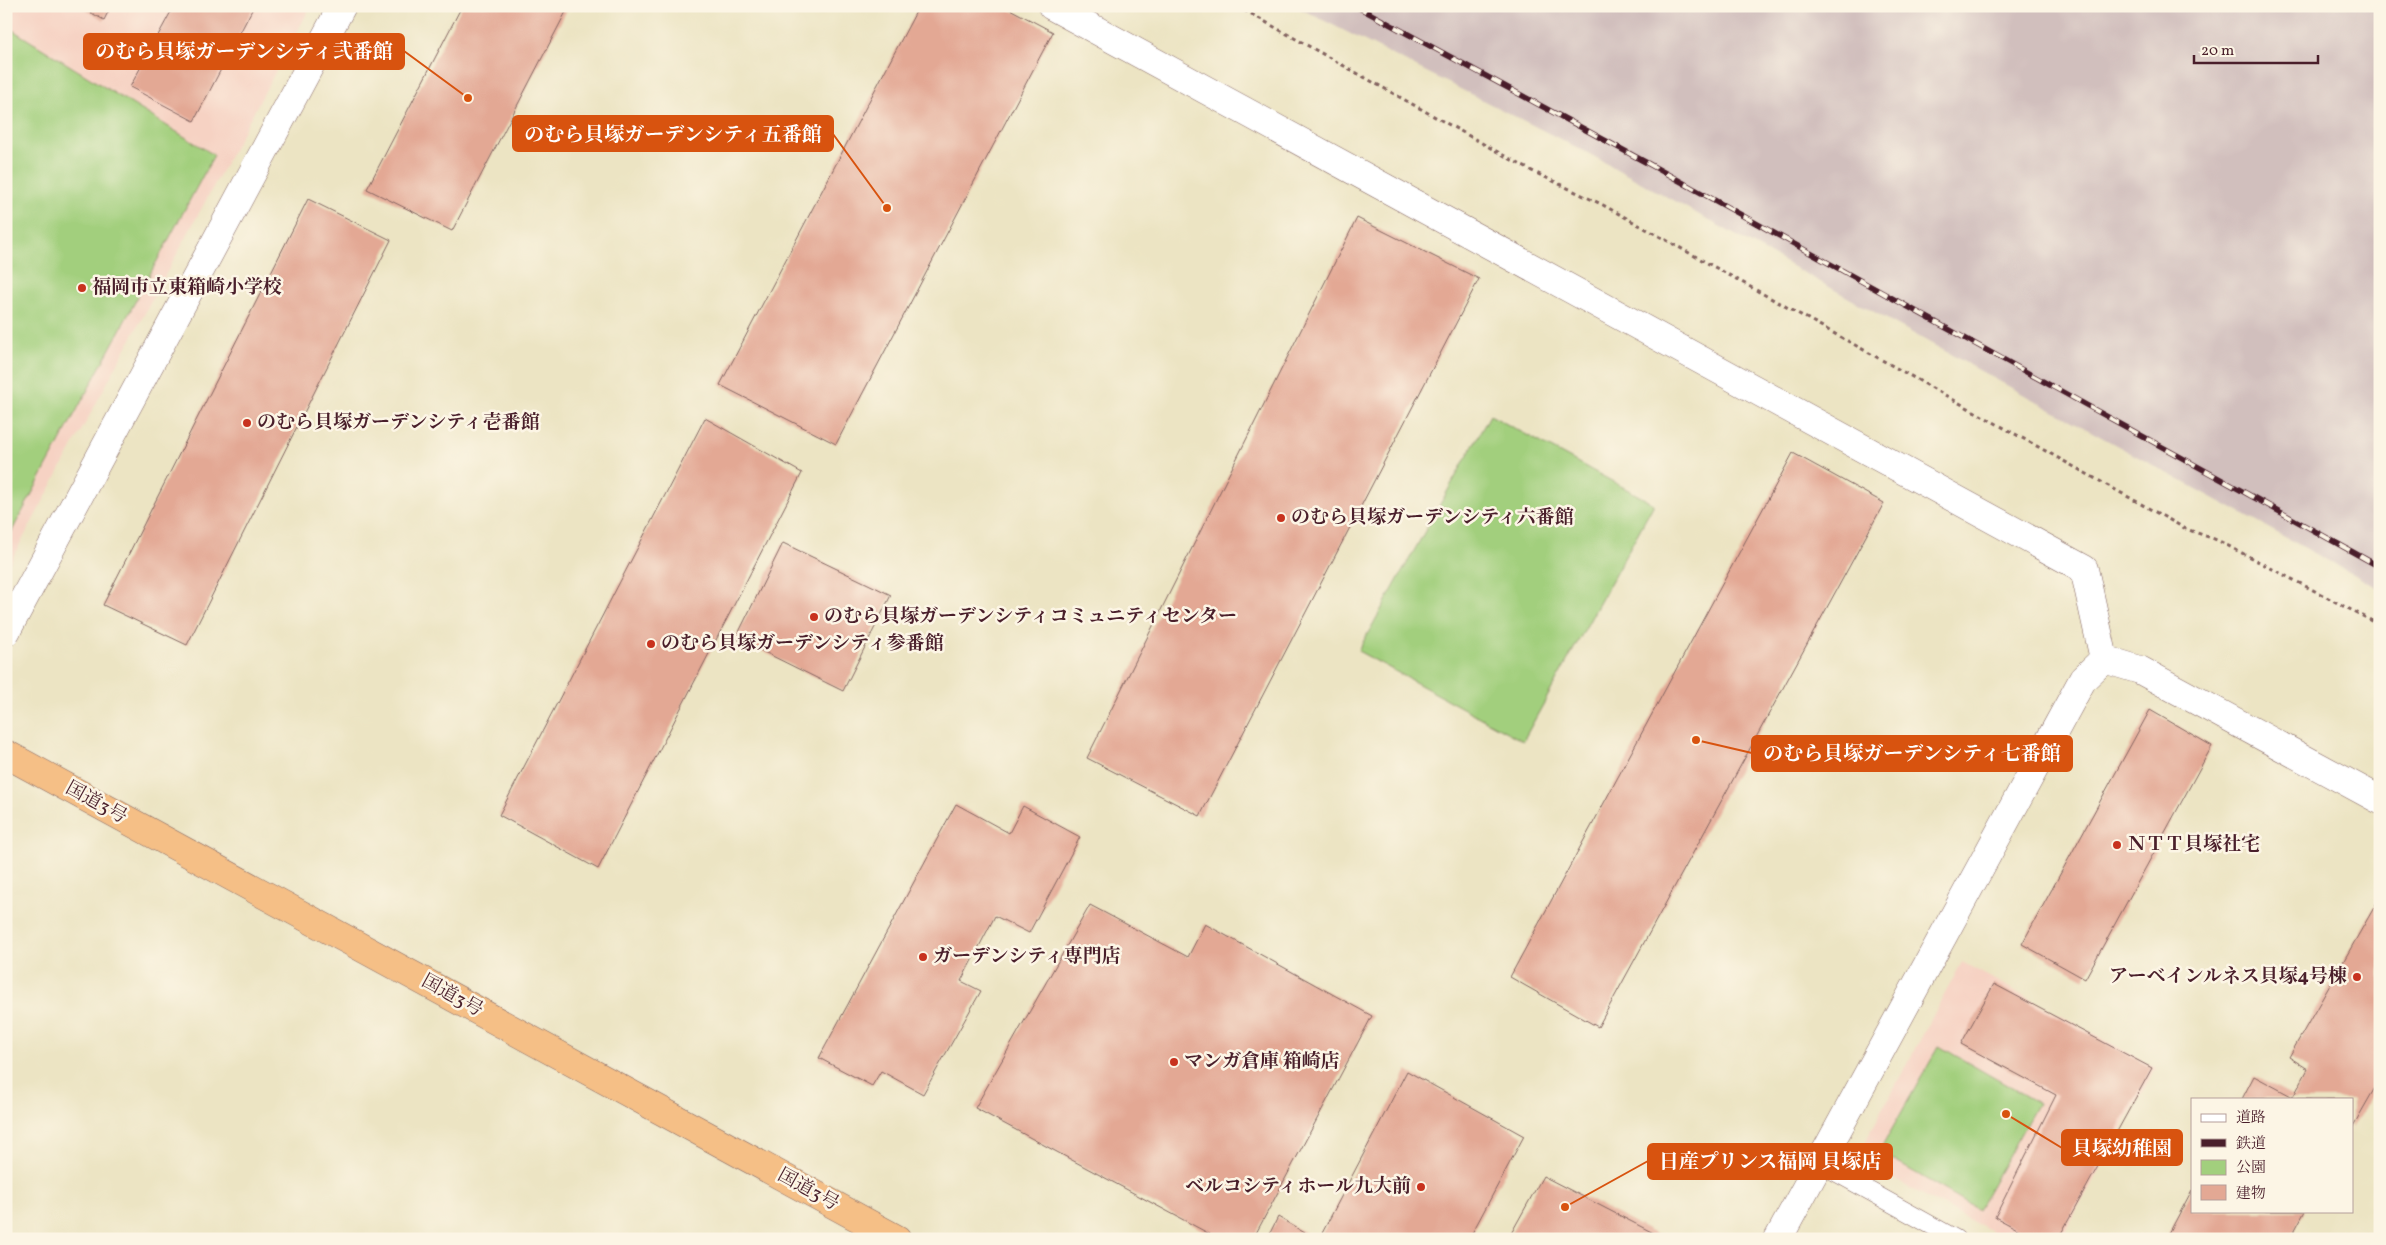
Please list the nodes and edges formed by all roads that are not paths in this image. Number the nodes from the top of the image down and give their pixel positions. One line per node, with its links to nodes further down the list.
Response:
1 (342, 6): 3 (street)
2 (1052, 6): 4 (street)
3 (6, 632)
4 (2104, 659): 6 (street); 7 (street)
5 (6, 754): 8 (highway, 国道3号)
6 (2380, 800)
7 (1819, 1163): 9 (street); 10 (lane)
8 (897, 1239)
9 (1778, 1239)
10 (1956, 1239)

